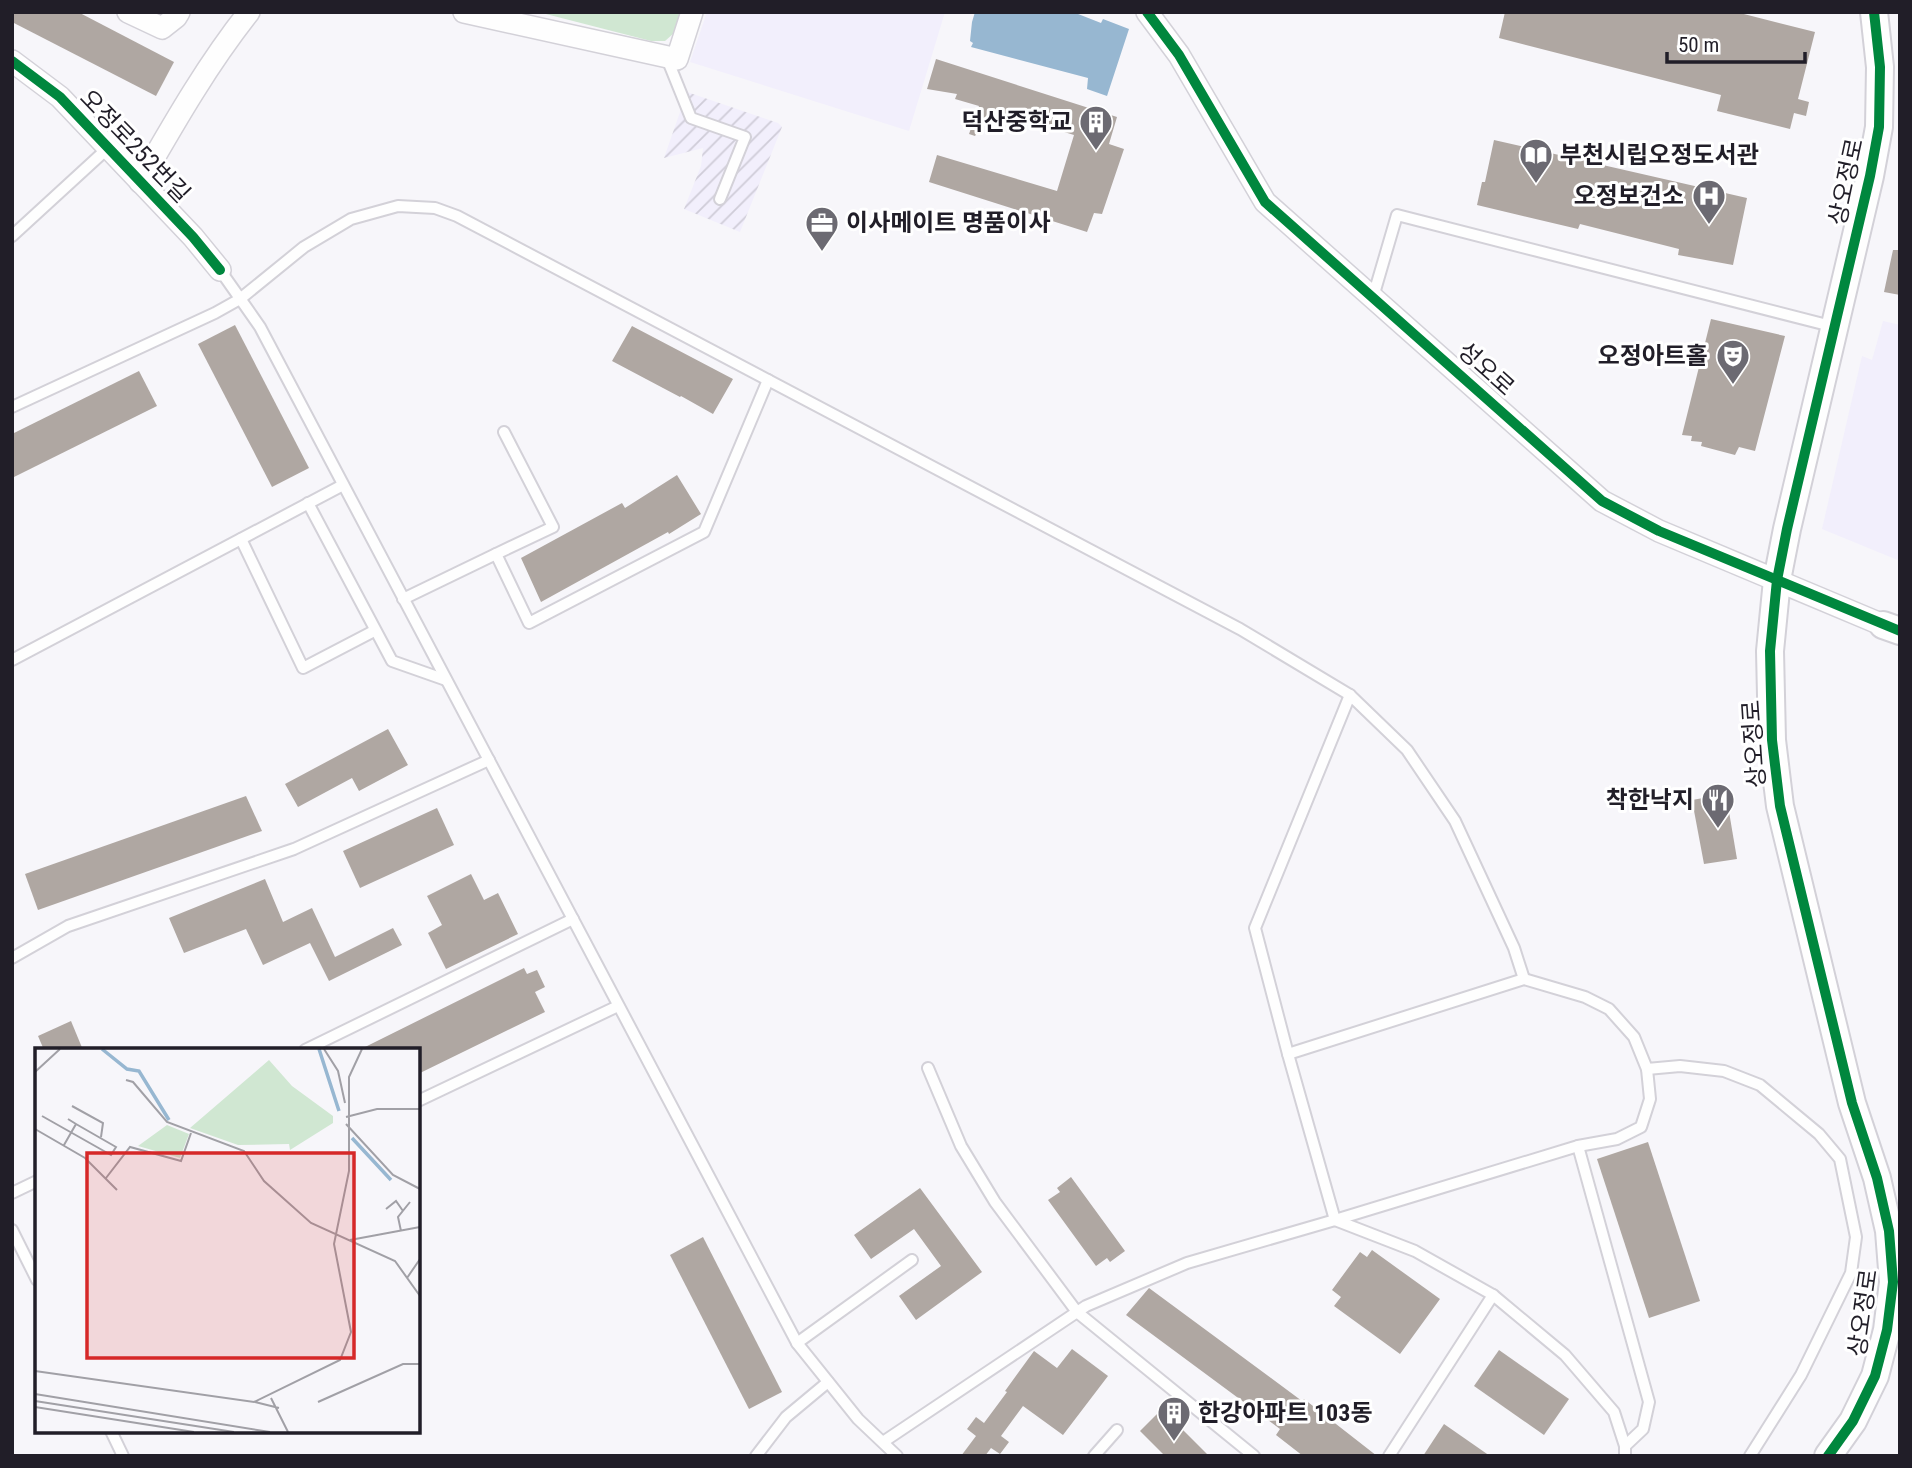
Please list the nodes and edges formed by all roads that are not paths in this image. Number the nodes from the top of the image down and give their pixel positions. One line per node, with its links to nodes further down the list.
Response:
1 (128, 12): 2 (street)
2 (180, 12)
3 (249, 12): 11 (street, 오정로252번길)
4 (464, 12): 8 (street)
5 (692, 12): 8 (street)
6 (1147, 12): 15 (street, 성오로)
7 (1874, 12): 17 (street, 상오정로)
8 (666, 56): 12 (lane)
9 (12, 61): 10 (street, 오정로252번길)
10 (108, 148): 11 (street, 오정로252번길); 13 (lane, 오정로252번길)
11 (140, 181): 14 (street, 오정로252번길)
12 (720, 199)
13 (12, 236)
14 (220, 270): 16 (lane)
15 (1373, 297): 17 (lane); 25 (street, 성오로)
16 (240, 299): 18 (lane); 19 (lane); 21 (lane)
17 (1835, 327): 25 (street, 상오정로)
18 (768, 380): 24 (lane); 31 (lane)
19 (12, 407)
20 (504, 432): 24 (lane)
21 (343, 485): 22 (lane); 26 (lane)
22 (308, 503): 23 (lane); 28 (lane)
23 (241, 539): 28 (lane); 29 (lane)
24 (496, 554): 26 (lane)
25 (1777, 580): 27 (street, 성오로); 64 (street, 상오정로)
26 (403, 599): 30 (lane)
27 (1894, 626)
28 (374, 631): 30 (lane)
29 (12, 660)
30 (446, 680): 32 (lane)
31 (1350, 695): 35 (lane); 38 (lane)
32 (489, 760): 33 (lane); 34 (lane)
33 (573, 919): 36 (lane); 37 (lane)
34 (12, 958)
35 (1524, 979): 38 (lane); 40 (lane)
36 (618, 1006): 41 (lane); 51 (lane)
37 (312, 1048)
38 (1288, 1055): 45 (lane)
39 (928, 1068): 50 (lane)
40 (1647, 1069): 42 (lane); 63 (lane)
41 (420, 1100)
42 (1578, 1146): 45 (lane); 56 (lane)
43 (35, 1182): 44 (lane)
44 (12, 1193)
45 (1335, 1220): 49 (lane); 50 (lane)
46 (12, 1230): 48 (lane)
47 (912, 1260): 51 (lane)
48 (35, 1276)
49 (1493, 1295): 56 (lane); 62 (lane)
50 (1077, 1312): 55 (lane); 61 (lane)
51 (797, 1343): 52 (lane)
52 (828, 1382): 55 (lane); 58 (lane)
53 (1117, 1430): 60 (lane)
54 (112, 1433): 57 (lane)
55 (883, 1442): 59 (lane)
56 (1625, 1451)
57 (123, 1456)
58 (756, 1456)
59 (897, 1456)
60 (1094, 1456)
61 (1254, 1456)
62 (1389, 1456)
63 (1750, 1456)
64 (1828, 1456)

